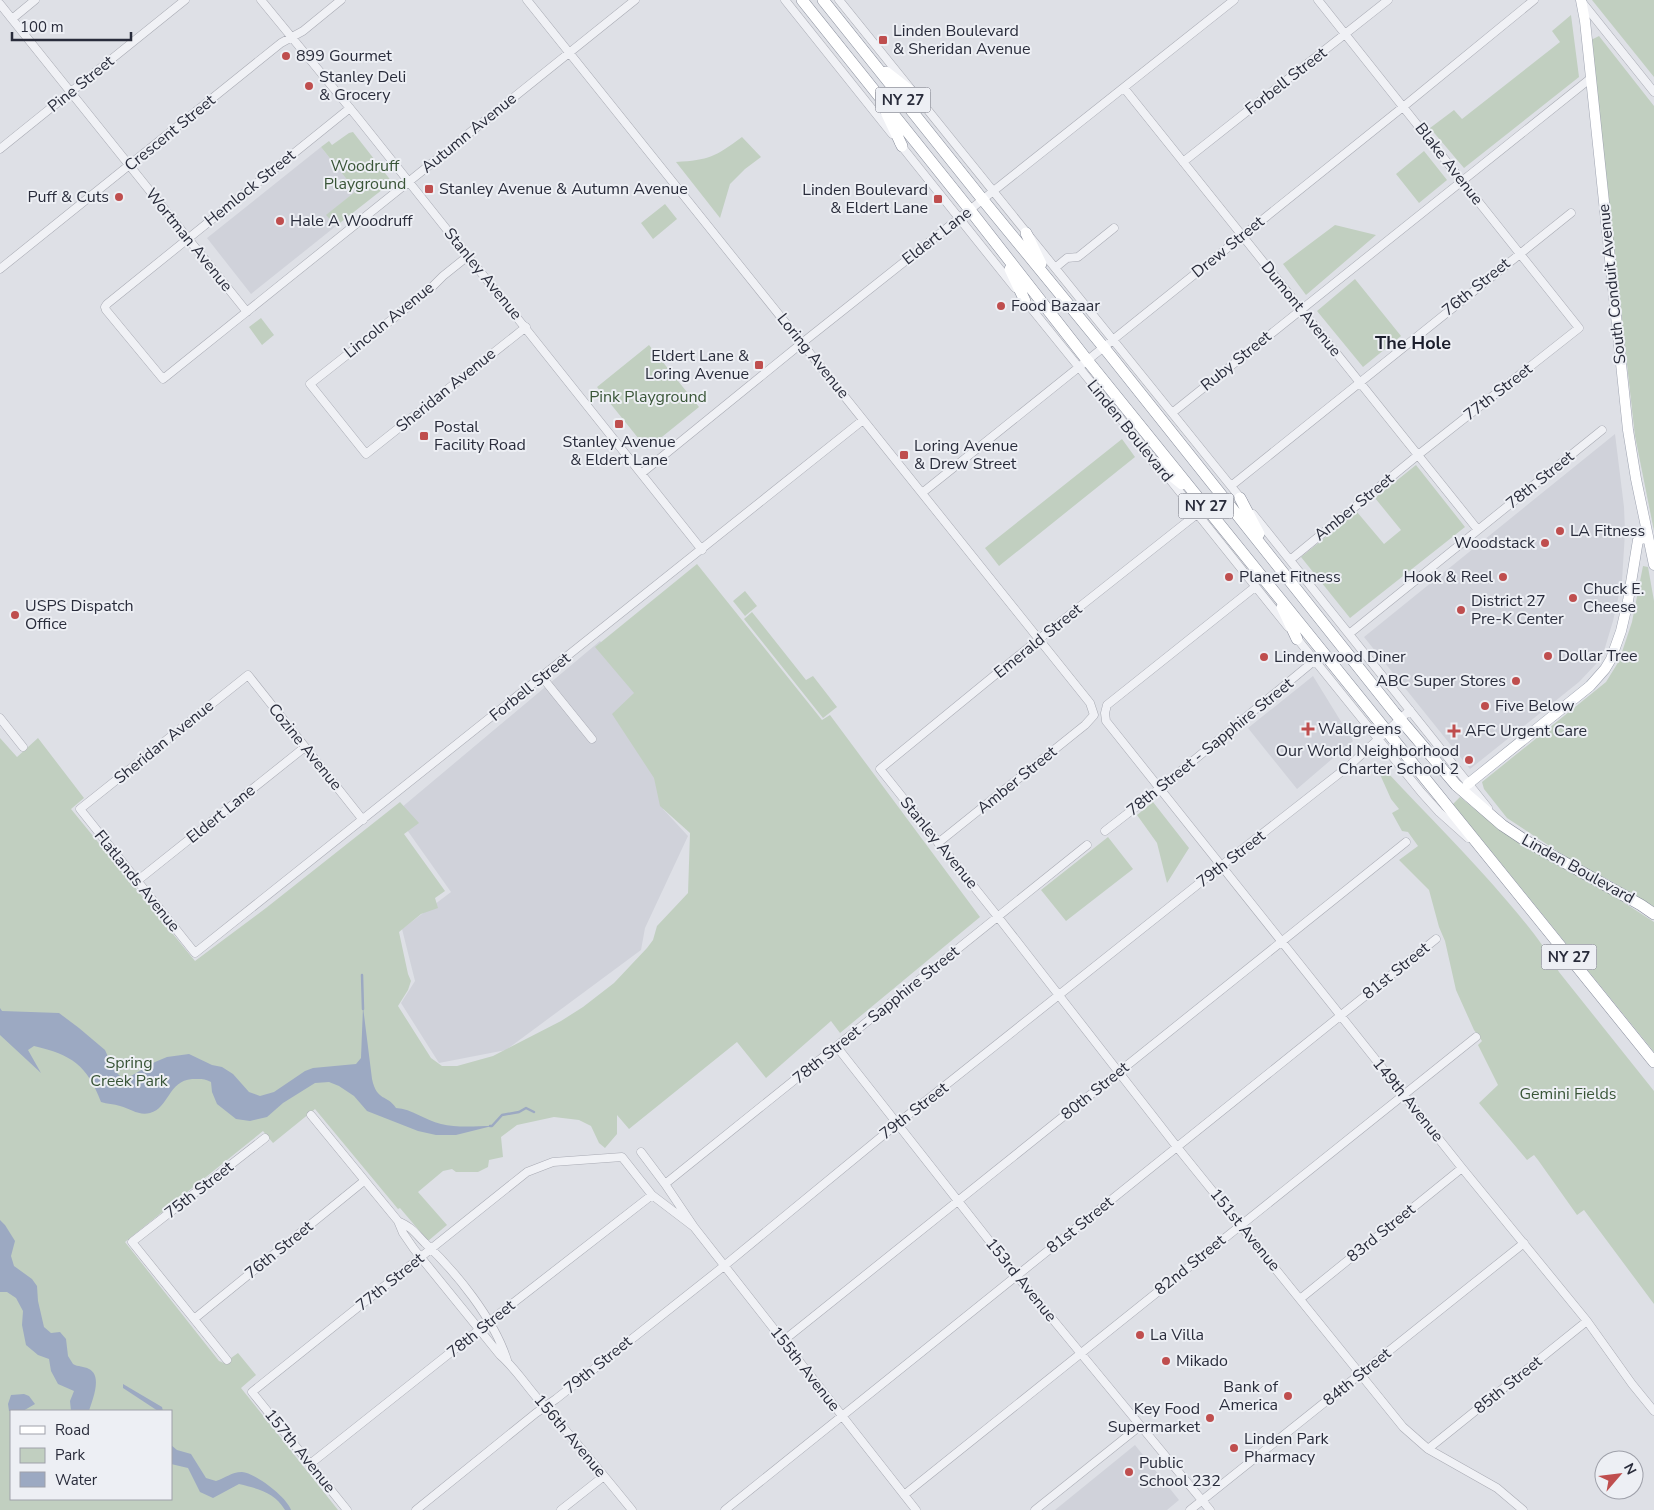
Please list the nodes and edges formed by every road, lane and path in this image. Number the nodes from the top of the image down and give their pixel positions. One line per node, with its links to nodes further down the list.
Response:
1 (35, 0): 17 (street)
2 (185, 0): 24 (street, Pine Street)
3 (261, 0): 19 (street, Stanley Avenue)
4 (341, 0): 19 (street, Crescent Street)
5 (527, 0): 20 (street, Loring Avenue)
6 (635, 0): 20 (street, Autumn Avenue)
7 (785, 0): 30 (street, Linden Boulevard)
8 (802, 0): 26 (highway, Linden Boulevard / NY 27)
9 (823, 0): 21 (highway, Linden Boulevard / NY 27)
10 (839, 0): 27 (street, Linden Boulevard)
11 (1234, 0): 23 (street, Eldert Lane)
12 (1318, 0): 18 (street, Blake Avenue)
13 (1388, 0): 18 (street, Forbell Street)
14 (1534, 0): 28 (street, Drew Street)
15 (1581, 0): 22 (main road, South Conduit Avenue); 25 (street)
16 (0, 4): 17 (street, Wortman Avenue)
17 (12, 19): 24 (street, Wortman Avenue)
18 (1346, 34): 28 (street, Blake Avenue); 32 (street, Forbell Street)
19 (292, 37): 29 (street, Stanley Avenue); 33 (street, Crescent Street)
20 (569, 53): 35 (street, Autumn Avenue); 57 (street, Loring Avenue)
21 (871, 60): 27 (highway); 37 (highway, Linden Boulevard / NY 27)
22 (1590, 78): 34 (street, Ruby Street); 75 (main road, South Conduit Avenue)
23 (1124, 88): 32 (street, Dumont Avenue); 36 (street, Eldert Lane)
24 (70, 92): 31 (street, Pine Street); 33 (street, Wortman Avenue)
25 (1654, 92)
26 (876, 93): 30 (highway); 38 (highway, Linden Boulevard / NY 27)
27 (914, 94): 36 (street, Linden Boulevard)
28 (1403, 107): 34 (street, Blake Avenue); 43 (street, Drew Street)
29 (350, 108): 35 (street, Stanley Avenue); 44 (street, Hemlock Street)
30 (902, 146): 40 (street, Linden Boulevard)
31 (0, 148)
32 (1183, 162): 43 (street, Dumont Avenue)
33 (130, 165): 44 (street, Wortman Avenue); 49 (street, Crescent Street)
34 (1461, 180): 46 (street, Blake Avenue); 52 (street, Ruby Street)
35 (409, 182): 47 (street, Stanley Avenue); 53 (street, Autumn Avenue)
36 (992, 192): 37 (street, Eldert Lane); 42 (street, Linden Boulevard)
37 (983, 200): 38 (street, Eldert Lane); 50 (highway, Linden Boulevard / NY 27)
38 (970, 210): 40 (street, Eldert Lane); 45 (highway, Linden Boulevard / NY 27)
39 (1571, 213): 46 (street, 76th Street)
40 (960, 218): 51 (street, Linden Boulevard); 57 (street, Eldert Lane)
41 (1114, 228): 48 (street)
42 (1026, 233): 48 (street, Linden Boulevard); 50 (highway)
43 (1242, 236): 52 (street, Dumont Avenue); 56 (street, Drew Street)
44 (188, 238): 53 (street, Wortman Avenue); 60 (street, Hemlock Street)
45 (1001, 249): 51 (highway); 59 (highway, Linden Boulevard / NY 27)
46 (1519, 253): 55 (street, Blake Avenue); 61 (street, 76th Street)
47 (468, 256): 54 (street, Stanley Avenue); 65 (street, Lincoln Avenue)
48 (1055, 268): 56 (street, Linden Boulevard)
49 (0, 269)
50 (1051, 283): 58 (highway, Linden Boulevard / NY 27)
51 (1025, 301): 59 (street, Linden Boulevard)
52 (1301, 309): 61 (street, Dumont Avenue); 62 (street, Ruby Street)
53 (247, 312): 60 (street, Autumn Avenue)
54 (526, 327): 65 (street, Sheridan Avenue); 68 (street, Stanley Avenue)
55 (1579, 328): 66 (street, 77th Street)
56 (1113, 339): 58 (street, Drew Street); 62 (street, Linden Boulevard)
57 (802, 343): 63 (street, Loring Avenue); 68 (street, Eldert Lane)
58 (1103, 347): 59 (street, Drew Street); 77 (highway, Linden Boulevard / NY 27)
59 (1083, 363): 67 (street, Linden Boulevard); 70 (street, Drew Street); 72 (highway, Linden Boulevard / NY 27)
60 (163, 380)
61 (1359, 382): 66 (street, Dumont Avenue); 69 (street)
62 (1172, 413): 69 (street, Linden Boulevard)
63 (863, 420): 70 (street, Loring Avenue); 76 (street, Forbell Street)
64 (1602, 430): 74 (street, 78th Street)
65 (366, 454)
66 (1418, 455): 74 (street, Dumont Avenue); 78 (street, Amber Street)
67 (1155, 462): 72 (highway); 73 (street, Linden Boulevard)
68 (642, 473): 76 (street, Stanley Avenue)
69 (1231, 486): 71 (street, Linden Boulevard)
70 (922, 493): 83 (street, Loring Avenue)
71 (1240, 498): 77 (highway); 78 (street, Linden Boulevard)
72 (1203, 502): 81 (highway, Linden Boulevard / NY 27)
73 (1197, 514): 80 (street, Linden Boulevard); 83 (street, Emerald Street)
74 (1478, 530): 82 (street)
75 (1643, 539): 79 (main road, South Conduit Avenue); 98 (main road)
76 (702, 550): 87 (street, Forbell Street)
77 (1271, 558): 91 (highway, Linden Boulevard / NY 27)
78 (1290, 560): 82 (street, Linden Boulevard)
79 (1654, 565)
80 (1255, 587): 84 (street, Linden Boulevard); 99 (street)
81 (1274, 590): 84 (highway); 92 (highway, Linden Boulevard / NY 27)
82 (1349, 634): 88 (street, Linden Boulevard)
83 (1039, 639): 89 (street, Loring Avenue); 97 (street, Emerald Street)
84 (1297, 639): 85 (street, Linden Boulevard)
85 (1314, 661): 94 (street, Linden Boulevard); 99 (street, 78th Street - Sapphire Street)
86 (248, 675): 96 (street, Cozine Avenue); 100 (street, Sheridan Avenue)
87 (542, 677): 93 (street); 101 (street, Forbell Street)
88 (1410, 710): 91 (street, 79th Street); 98 (street, Linden Boulevard)
89 (1094, 715): 104 (street, Amber Street)
90 (0, 718): 95 (street)
91 (1400, 720): 92 (street, 79th Street); 98 (highway, Linden Boulevard / NY 27)
92 (1388, 731): 94 (street, 79th Street); 106 (highway, Linden Boulevard / NY 27)
93 (592, 739)
94 (1378, 740): 106 (street, Linden Boulevard); 107 (street, 79th Street)
95 (23, 747)
96 (305, 747): 101 (street, Cozine Avenue); 108 (street, Eldert Lane)
97 (880, 769): 104 (street, Stanley Avenue)
98 (1465, 787): 109 (highway, Linden Boulevard / NY 27)
99 (1159, 789): 102 (street, 78th Street - Sapphire Street); 107 (street, 149th Avenue)
100 (80, 809): 108 (street, Flatlands Avenue)
101 (363, 820): 113 (street, Forbell Street)
102 (1105, 831)
103 (1406, 842): 112 (street, 80th Street)
104 (938, 843): 110 (street, Stanley Avenue)
105 (1087, 845): 110 (street, 78th Street - Sapphire Street)
106 (1484, 852): 118 (highway, Linden Boulevard / NY 27)
107 (1221, 866): 112 (street, 149th Avenue); 114 (street, 79th Street)
108 (137, 881): 113 (street, Flatlands Avenue)
109 (1654, 914)
110 (998, 917): 114 (street, 151st Avenue); 117 (street, 78th Street - Sapphire Street)
111 (1436, 939): 115 (street, 81st Street)
112 (1281, 942): 115 (street, 149th Avenue); 119 (street, 80th Street)
113 (195, 953)
114 (1059, 995): 119 (street, 151st Avenue); 122 (street, 79th Street)
115 (1340, 1016): 120 (street, 149th Avenue); 124 (street, 81st Street)
116 (1476, 1037): 120 (street, 82nd Street)
117 (837, 1047): 122 (street, 153rd Avenue); 129 (street, 78th Street - Sapphire Street)
118 (1654, 1062)
119 (1119, 1072): 124 (street, 151st Avenue); 131 (street, 80th Street)
120 (1403, 1094): 127 (street, 149th Avenue); 133 (street, 82nd Street)
121 (311, 1115): 128 (street, 156th Avenue)
122 (898, 1123): 131 (street, 153rd Avenue); 138 (street, 79th Street)
123 (265, 1138): 141 (street, 75th Street)
124 (1177, 1147): 133 (street, 151st Avenue); 139 (street, 81st Street)
125 (641, 1152): 129 (street)
126 (622, 1157): 130 (street, 155th Avenue); 136 (street, 77th Street)
127 (1462, 1168): 135 (street, 149th Avenue); 140 (street, 83rd Street)
128 (364, 1180): 132 (street, 156th Avenue); 141 (street, 76th Street)
129 (666, 1184): 134 (street, 155th Avenue)
130 (652, 1195): 134 (street, 155th Avenue); 142 (street, 78th Street)
131 (958, 1201): 139 (street, 153rd Avenue); 145 (street, 80th Street)
132 (398, 1221): 136 (street, 156th Avenue); 137 (street, 156th Avenue)
133 (1240, 1225): 140 (street, 151st Avenue); 146 (street, 82nd Street)
134 (694, 1227): 138 (street, 155th Avenue)
135 (1524, 1243): 143 (street, 149th Avenue); 149 (street, 84th Street)
136 (431, 1248): 137 (street, 77th Street); 142 (street, 156th Avenue)
137 (421, 1256): 144 (street, 156th Avenue); 150 (street, 77th Street)
138 (724, 1266): 145 (street, 155th Avenue); 151 (street, 79th Street)
139 (1017, 1276): 146 (street, 153rd Avenue); 153 (street, 81st Street)
140 (1300, 1299): 149 (street, 151st Avenue)
141 (194, 1319): 147 (street)
142 (490, 1321): 144 (street, 78th Street); 148 (street, 156th Avenue)
143 (1588, 1321): 152 (street, 149th Avenue); 155 (street, 85th Street)
144 (480, 1330): 148 (street, 156th Avenue); 156 (street, 78th Street)
145 (784, 1341): 153 (street, 155th Avenue)
146 (1081, 1354): 154 (street, 153rd Avenue); 158 (street, 82nd Street)
147 (227, 1360)
148 (508, 1362): 151 (street, 156th Avenue)
149 (1361, 1374): 155 (street, 151st Avenue); 159 (street, 84th Street)
150 (252, 1392): 156 (street, 157th Avenue)
151 (545, 1406): 157 (street, 156th Avenue); 161 (street, 79th Street)
152 (1654, 1411)
153 (842, 1416): 158 (street, 155th Avenue); 164 (street, 81st Street)
154 (1140, 1426): 159 (street, 153rd Avenue); 166 (street)
155 (1428, 1449): 169 (street, 151st Avenue)
156 (310, 1464): 160 (street, 157th Avenue)
157 (604, 1476): 162 (street); 163 (street, 156th Avenue)
158 (904, 1495): 165 (street, 155th Avenue)
159 (1202, 1500): 167 (street, 84th Street); 168 (street, 153rd Avenue)
160 (347, 1510)
161 (416, 1510)
162 (561, 1510)
163 (632, 1510)
164 (724, 1510)
165 (916, 1510)
166 (1035, 1510)
167 (1190, 1510)
168 (1210, 1510)
169 (1523, 1510)

